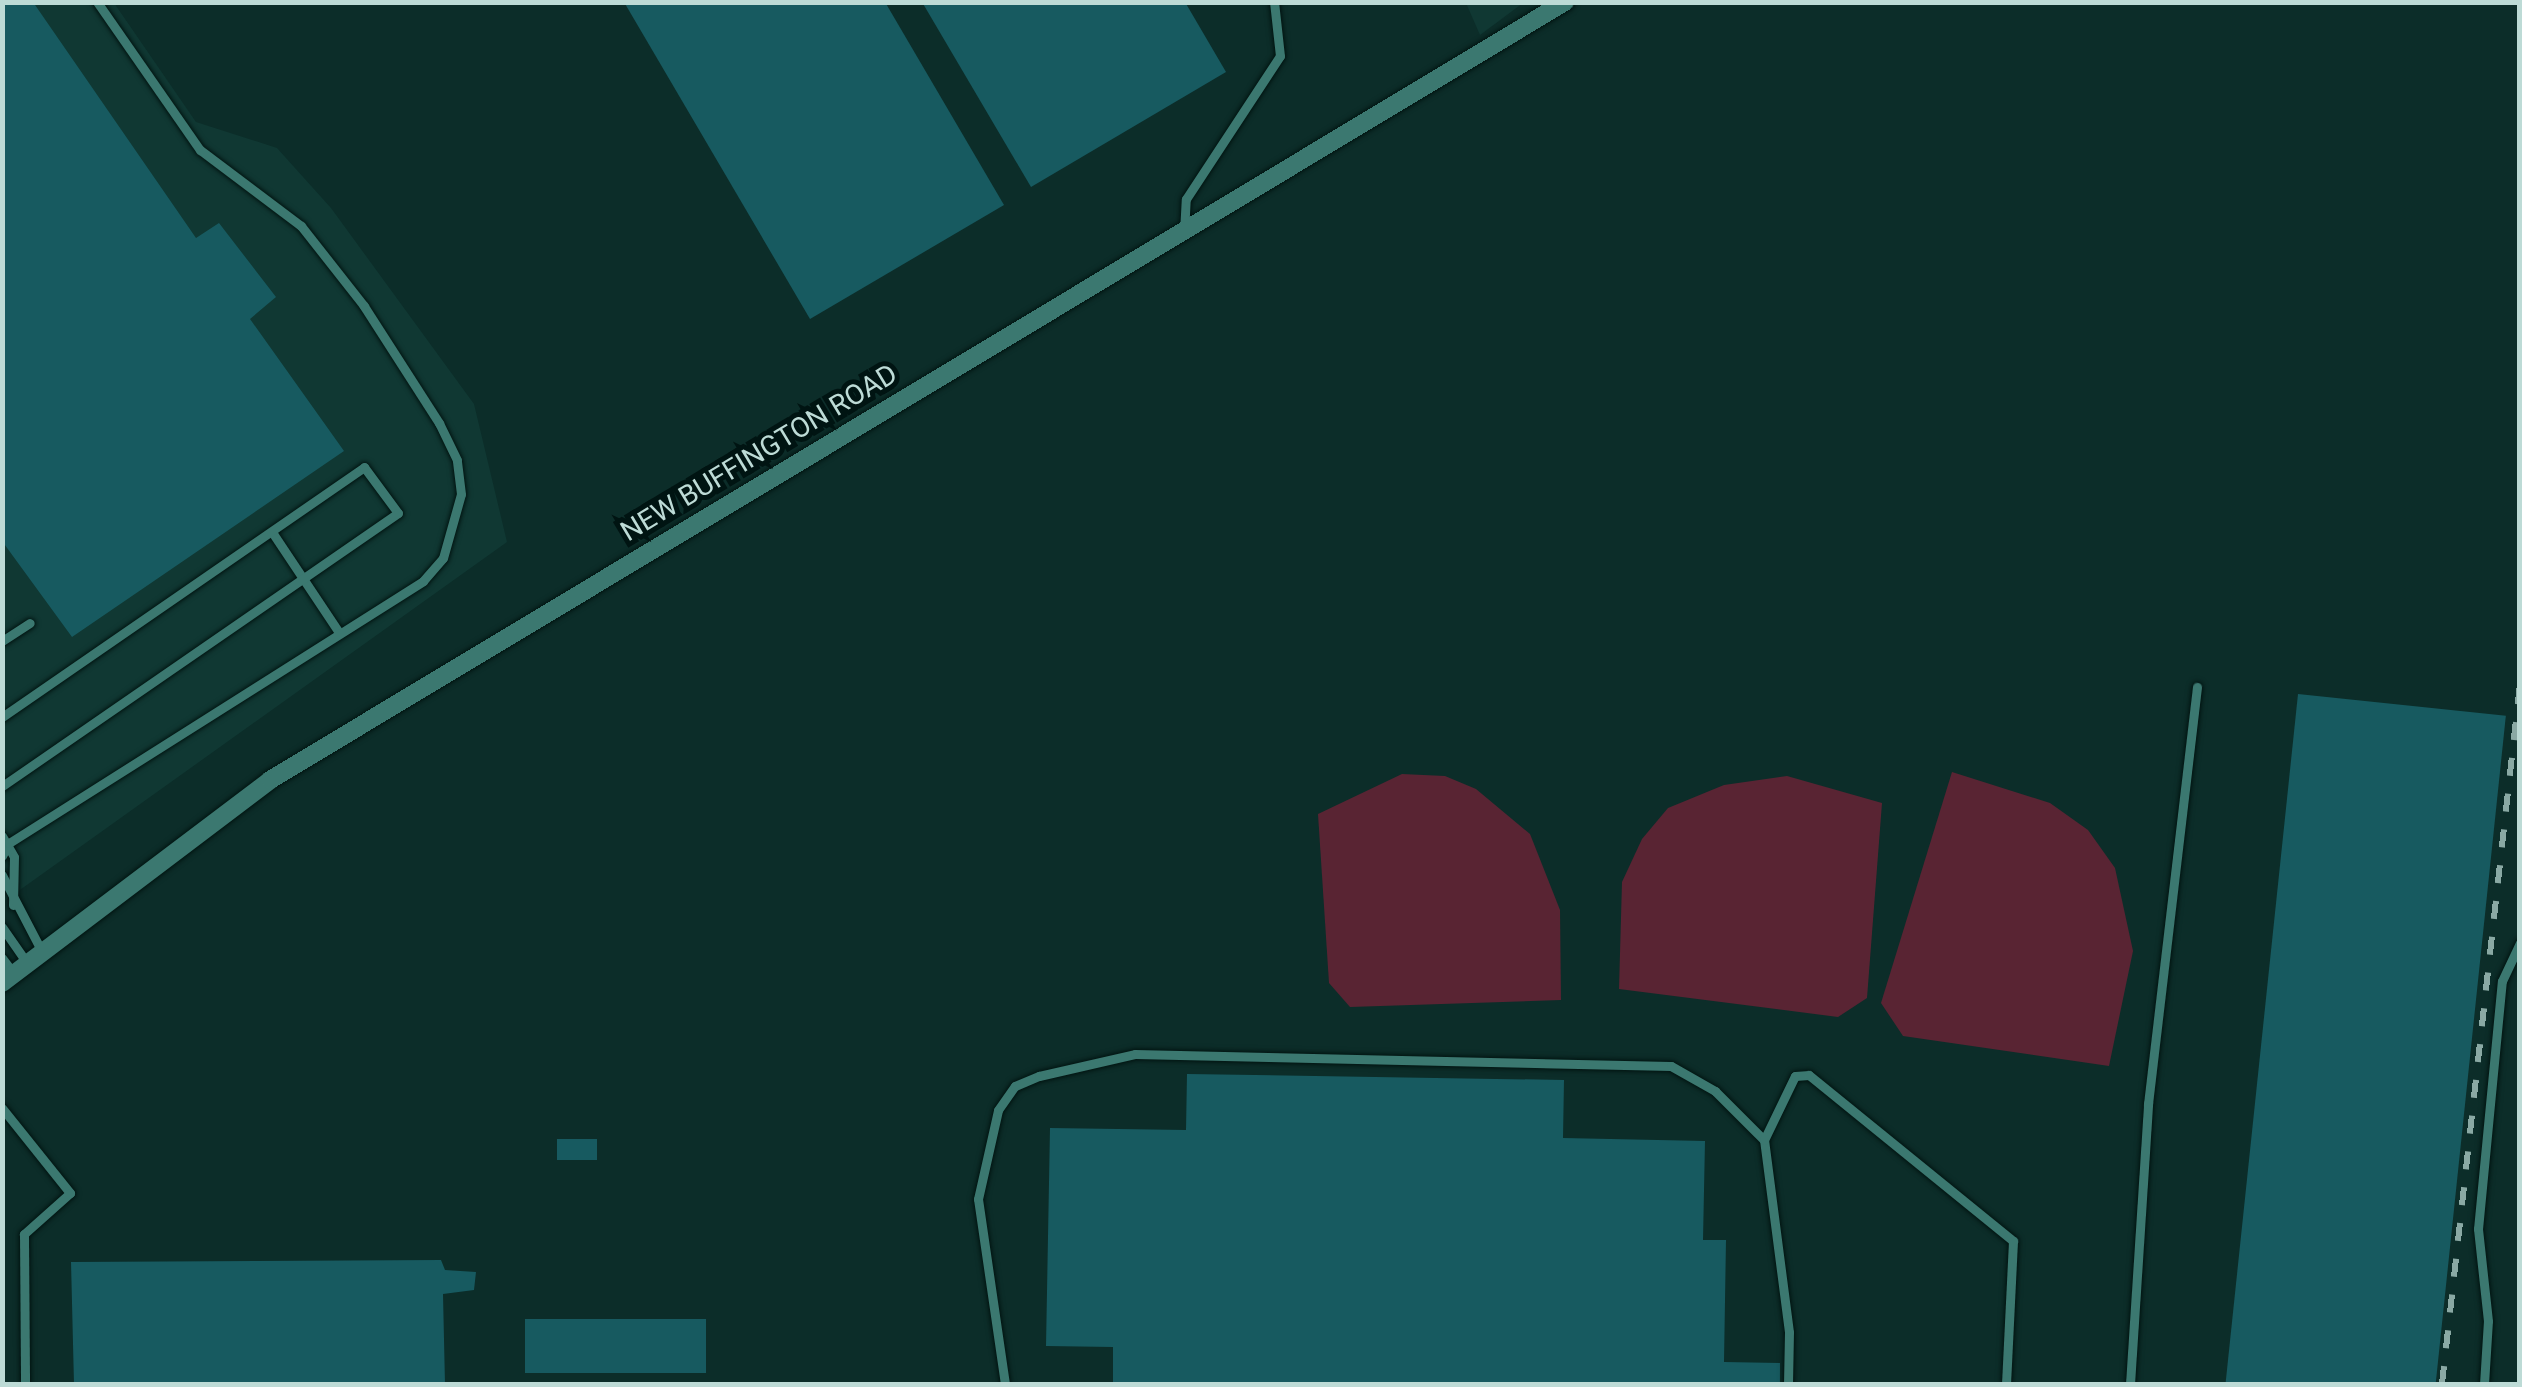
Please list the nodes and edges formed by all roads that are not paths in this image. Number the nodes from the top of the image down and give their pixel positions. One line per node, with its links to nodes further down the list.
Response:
1 (97, 2): 9 (lane)
2 (1274, 2): 5 (lane)
3 (1566, 2): 4 (street, NEW BUFFINGTON ROAD)
4 (1537, 10): 5 (street, NEW BUFFINGTON ROAD)
5 (1184, 233): 21 (street, NEW BUFFINGTON ROAD)
6 (272, 532): 7 (lane); 7 (lane); 12 (lane)
7 (304, 576): 9 (lane); 13 (lane)
8 (30, 623): 10 (lane)
9 (338, 631): 14 (lane)
10 (2, 641)
11 (2198, 687): 28 (lane)
12 (2, 716)
13 (2, 786)
14 (6, 839): 15 (lane); 17 (lane)
15 (2, 856)
16 (2, 875): 17 (lane)
17 (14, 906): 21 (lane)
18 (2, 927): 21 (lane)
19 (2520, 943): 29 (lane)
20 (2, 958): 21 (lane)
21 (21, 968)
22 (2, 1108): 24 (lane)
23 (1764, 1140): 25 (lane); 26 (lane); 27 (lane)
24 (25, 1384)
25 (1005, 1384)
26 (1788, 1384)
27 (2006, 1384)
28 (2130, 1384)
29 (2484, 1384)

